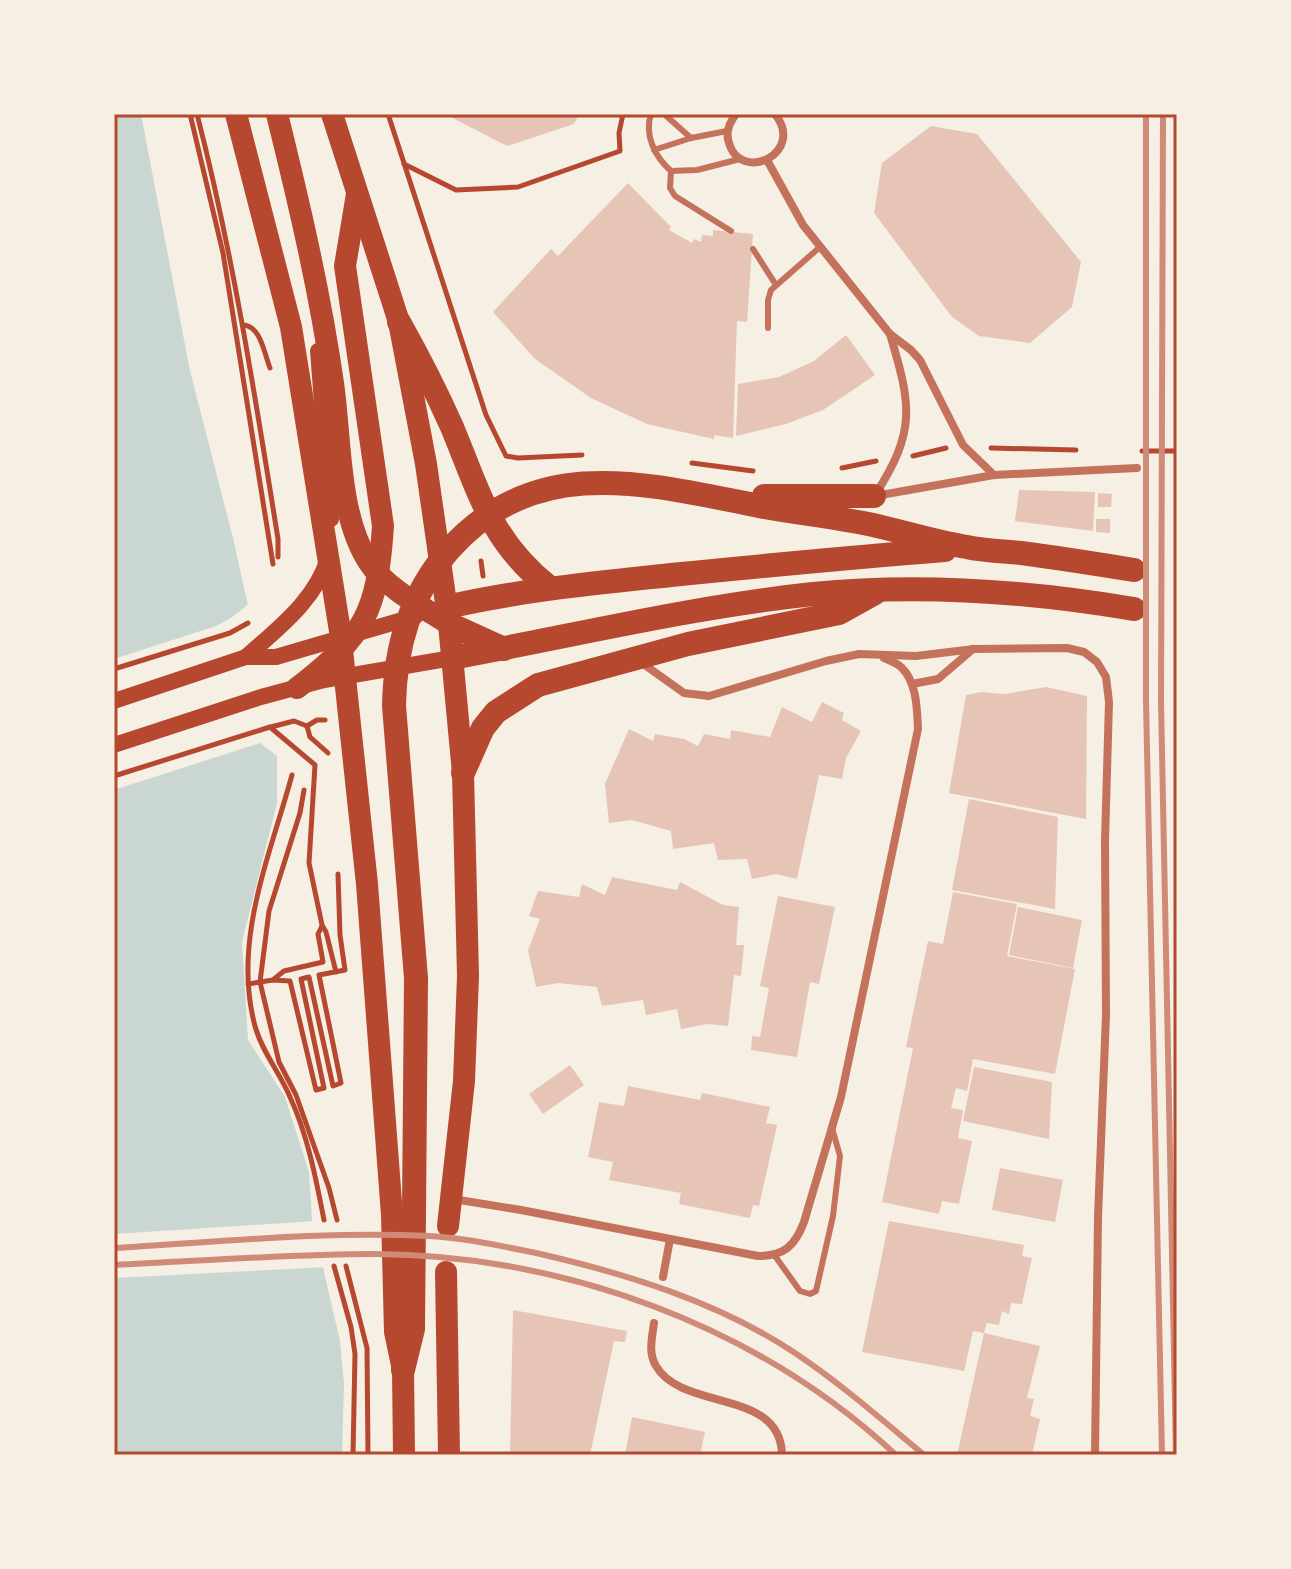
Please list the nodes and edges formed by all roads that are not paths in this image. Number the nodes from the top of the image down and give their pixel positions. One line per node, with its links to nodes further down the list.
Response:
1 (236, 114): 54 (highway)
2 (277, 114): 18 (highway)
3 (332, 114): 14 (highway)
4 (651, 114): 10 (lane)
5 (664, 114): 9 (lane)
6 (736, 114): 8 (street)
7 (775, 114): 12 (street)
8 (727, 131): 9 (lane); 11 (street)
9 (691, 138): 10 (lane)
10 (654, 150): 13 (lane)
11 (740, 159): 12 (street); 13 (lane)
12 (767, 160): 16 (street)
13 (671, 171): 15 (lane)
14 (357, 189): 20 (highway); 29 (highway)
15 (731, 231)
16 (820, 247): 19 (lane); 22 (street)
17 (753, 249): 19 (lane)
18 (312, 268): 29 (highway); 38 (main road)
19 (776, 285): 21 (lane)
20 (399, 322): 30 (highway); 33 (highway)
21 (768, 328)
22 (890, 334): 24 (street); 25 (street)
23 (1137, 468): 24 (street)
24 (994, 475): 25 (street)
25 (874, 496): 26 (highway)
26 (721, 498): 27 (highway); 54 (highway)
27 (969, 548): 28 (highway); 30 (highway)
28 (1134, 570)
29 (379, 575): 33 (highway); 34 (highway)
30 (550, 588): 33 (highway)
31 (881, 590): 32 (highway); 35 (highway); 40 (highway)
32 (1134, 609)
33 (442, 614): 34 (main road); 35 (highway); 39 (highway)
34 (357, 633): 38 (main road); 42 (highway)
35 (504, 649): 39 (highway)
36 (974, 649): 37 (street); 41 (street); 58 (street)
37 (879, 655): 40 (street); 41 (street)
38 (246, 657): 43 (main road)
39 (452, 658): 42 (main road); 45 (highway)
40 (636, 659): 45 (highway)
41 (912, 684): 46 (street)
42 (297, 688): 44 (main road)
43 (114, 701)
44 (114, 745)
45 (463, 773): 47 (highway)
46 (832, 1128): 50 (street); 50 (lane)
47 (451, 1199): 48 (highway); 49 (street)
48 (448, 1226)
49 (670, 1239): 50 (street); 52 (street)
50 (775, 1256)
51 (446, 1272): 56 (highway)
52 (663, 1277)
53 (654, 1323): 57 (street)
54 (403, 1370): 55 (highway)
55 (404, 1455)
56 (449, 1455)
57 (782, 1455)
58 (1095, 1455)

